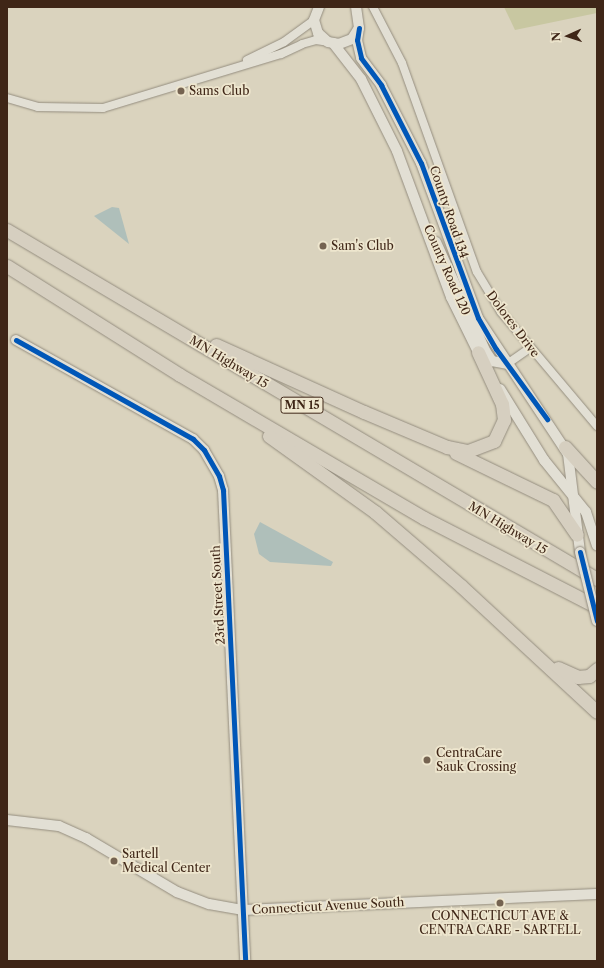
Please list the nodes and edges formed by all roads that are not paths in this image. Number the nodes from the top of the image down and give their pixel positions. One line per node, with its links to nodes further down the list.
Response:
1 (356, 7): 4 (street, County Road 134)
2 (373, 7): 13 (street, Dolores Drive)
3 (317, 11): 5 (street); 6 (street)
4 (360, 28): 5 (street); 15 (street, County Road 134)
5 (331, 43): 6 (street); 8 (street)
6 (243, 63): 7 (street)
7 (7, 98)
8 (419, 208): 14 (street); 15 (street, County Road 120)
9 (7, 230): 11 (highway, MN Highway 15 / MN 15)
10 (7, 266): 16 (highway, MN 15)
11 (135, 306): 18 (highway); 24 (highway, MN Highway 15 / MN 15)
12 (16, 340): 32 (street, 23rd Street South)
13 (530, 348): 15 (street); 17 (street, Dolores Drive)
14 (478, 352): 18 (highway); 21 (street)
15 (507, 364): 19 (street, County Road 134)
16 (180, 375): 25 (highway, MN 15); 27 (highway)
17 (597, 426)
18 (413, 432): 22 (highway)
19 (565, 447): 20 (highway); 21 (street, County Road 134)
20 (597, 482)
21 (575, 498): 22 (street, County Road 134); 23 (street)
22 (577, 535): 26 (street, County Road 134, bridge)
23 (597, 545)
24 (597, 579)
25 (597, 607)
26 (597, 621)
27 (535, 653): 28 (highway); 29 (highway)
28 (597, 669)
29 (597, 712)
30 (7, 820): 32 (street, Connecticut Avenue South)
31 (597, 894): 32 (street, Connecticut Avenue South)
32 (243, 910): 33 (street, 23rd Street South)
33 (246, 961)

